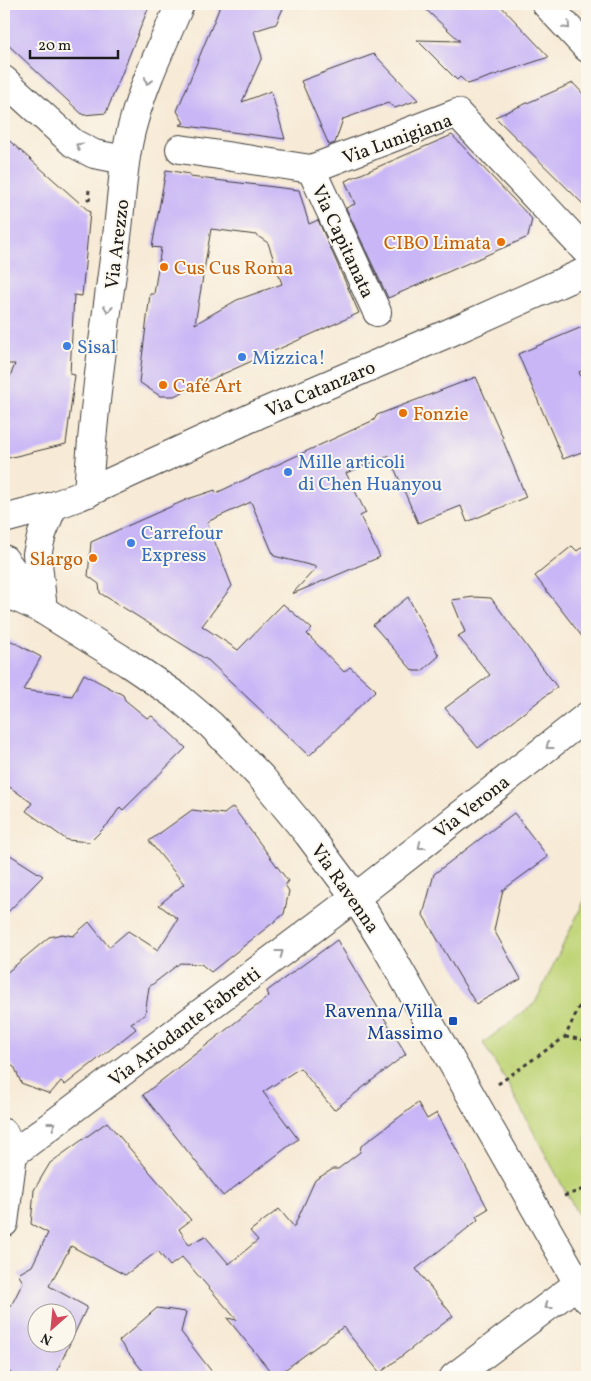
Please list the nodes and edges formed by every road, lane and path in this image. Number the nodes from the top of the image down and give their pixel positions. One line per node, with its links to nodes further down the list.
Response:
1 (180, 4): 6 (street, Via Arezzo, one-way to 6)
2 (546, 4): 3 (street, one-way to 3)
3 (587, 48)
4 (4, 80): 6 (street, one-way to 4)
5 (180, 149): 7 (street, Via Lunigiana)
6 (125, 160): 11 (street, Via Arezzo, one-way to 11)
7 (311, 169): 8 (street, Via Lunigiana); 10 (street, Via Capitanata)
8 (587, 252)
9 (587, 271): 11 (street, Via Catanzaro)
10 (377, 312)
11 (88, 492): 12 (street, Via Catanzaro)
12 (53, 506): 13 (street, Via Catanzaro); 16 (street)
13 (4, 520)
14 (4, 558): 16 (street)
15 (4, 592): 16 (street, Via Ravenna)
16 (43, 610): 18 (street, Via Ravenna)
17 (587, 716): 18 (street, Via Verona, one-way to 18)
18 (355, 897): 22 (street, Via Ravenna); 23 (street, Via Ariodante Fabretti, one-way to 18)
19 (587, 990): 20 (path)
20 (565, 1037): 21 (path); 22 (path)
21 (587, 1040)
22 (474, 1102): 27 (street, Via Ravenna)
23 (9, 1144): 26 (street)
24 (587, 1188): 25 (path)
25 (564, 1196)
26 (4, 1223)
27 (584, 1287): 28 (street, one-way to 28)
28 (454, 1377)

